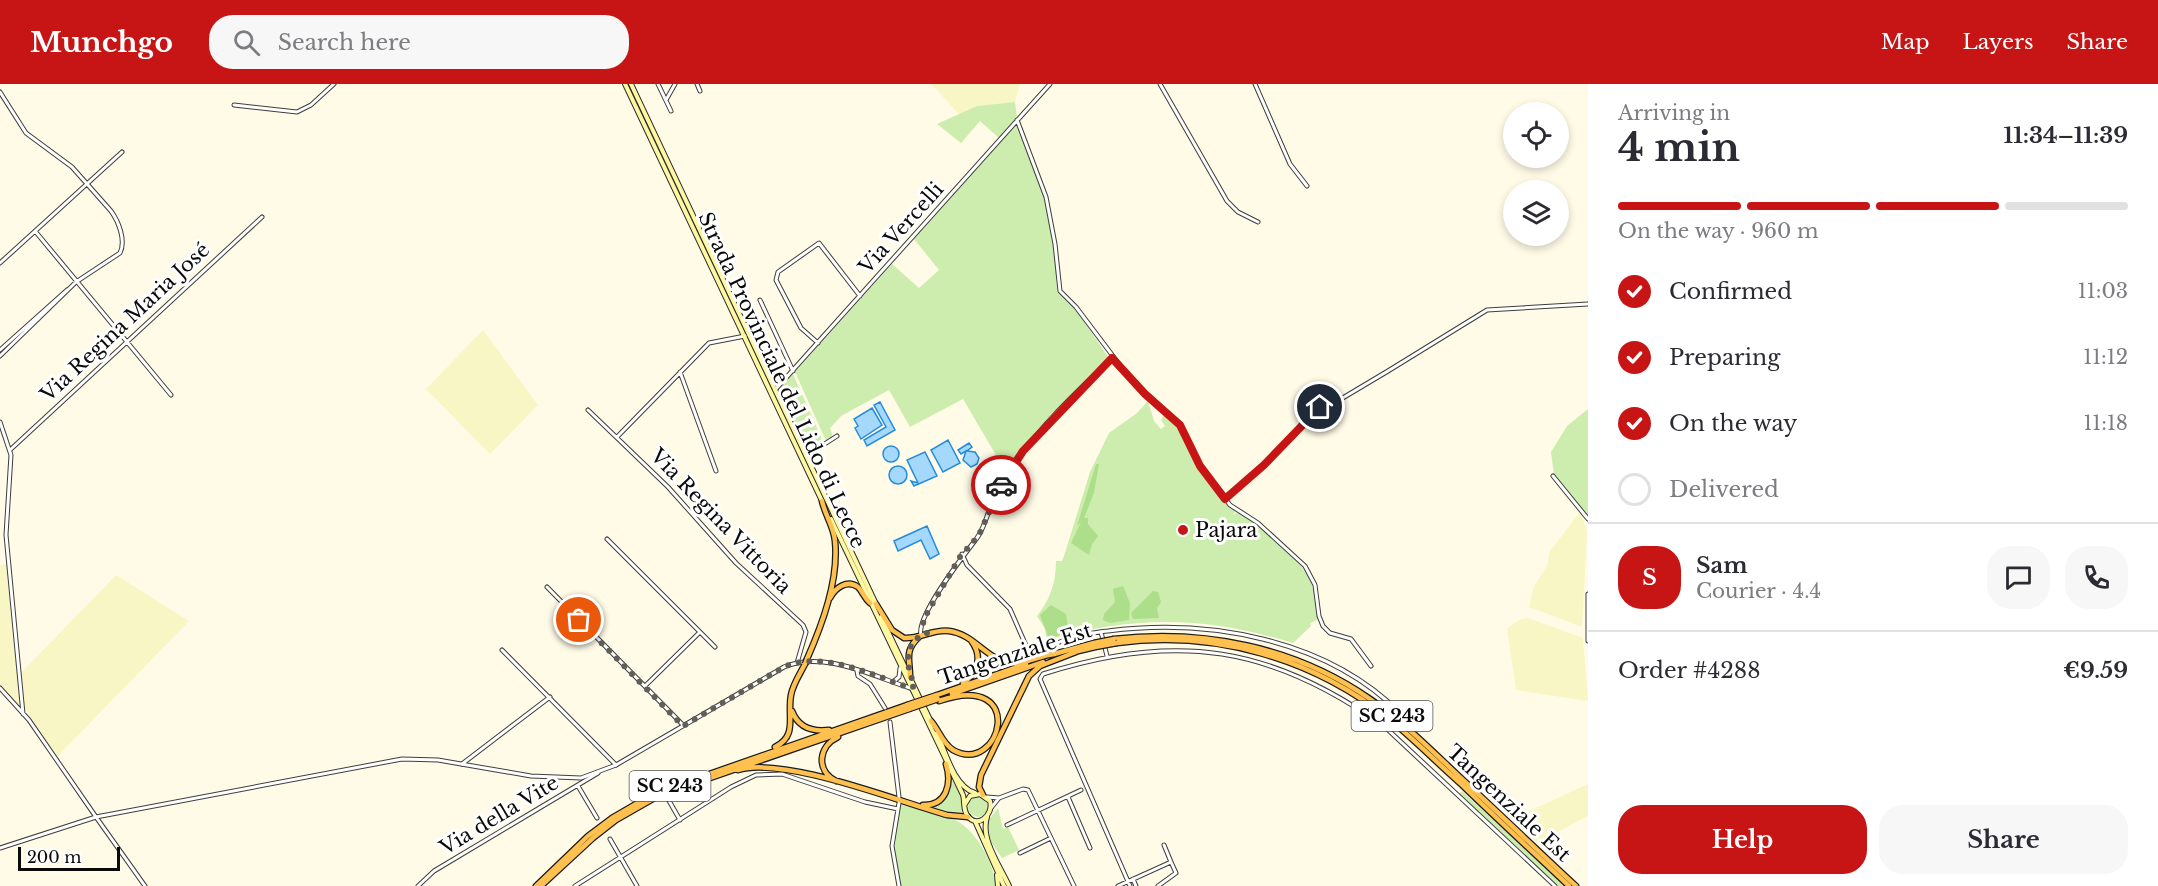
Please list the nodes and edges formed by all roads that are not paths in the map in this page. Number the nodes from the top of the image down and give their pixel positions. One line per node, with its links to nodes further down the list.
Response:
1 (334, 84): 13 (street)
2 (625, 84): 28 (main road, Strada Provinciale del Lido di Lecce)
3 (631, 84): 36 (main road, Strada Provinciale del Lido di Lecce)
4 (658, 84): 12 (street)
5 (675, 84): 12 (street)
6 (697, 84): 10 (street)
7 (1050, 84): 15 (street, Via Vercelli)
8 (1160, 84): 20 (street)
9 (1255, 84): 18 (street)
10 (700, 91)
11 (0, 92): 17 (street)
12 (666, 100): 14 (street)
13 (234, 105)
14 (671, 111)
15 (1017, 120): 25 (street, Via Vercelli); 33 (street)
16 (122, 152): 17 (street)
17 (87, 184): 21 (street); 23 (street)
18 (1306, 186)
19 (262, 217): 29 (street, Via Regina Maria José)
20 (1258, 222)
21 (35, 231): 22 (street); 23 (street)
22 (0, 263)
23 (76, 282): 24 (street); 29 (street)
24 (69, 290): 31 (street); 32 (street)
25 (860, 296): 30 (street, Via Vercelli); 30 (street)
26 (760, 300): 34 (street)
27 (1588, 304): 46 (street)
28 (745, 336): 35 (street); 47 (main road, Strada Provinciale del Lido di Lecce)
29 (126, 341): 37 (street); 42 (street, Via Regina Maria José)
30 (818, 343): 34 (street, Via Vercelli)
31 (0, 350)
32 (0, 356)
33 (1112, 358): 46 (street); 50 (street)
34 (793, 371): 36 (street, Via Vercelli)
35 (680, 372): 41 (street); 44 (street)
36 (775, 390): 43 (main road, Strada Provinciale del Lido di Lecce)
37 (171, 394)
38 (588, 410): 41 (street, Via Regina Vittoria)
39 (0, 422): 42 (street)
40 (837, 436): 43 (street)
41 (616, 437): 69 (street, Via Regina Vittoria)
42 (10, 450): 83 (street)
43 (806, 456): 55 (main road, Strada Provinciale del Lido di Lecce)
44 (716, 471)
45 (1553, 476): 48 (street)
46 (1225, 499): 70 (street)
47 (822, 501): 55 (main road, Strada Provinciale del Lido di Lecce); 56 (highway)
48 (1588, 519)
49 (607, 539): 57 (street)
50 (962, 554): 51 (street); 52 (street)
51 (967, 565): 52 (street); 58 (street)
52 (954, 567): 59 (street)
53 (547, 587): 75 (street)
54 (1588, 594): 62 (street)
55 (873, 603): 56 (highway); 59 (highway, Tangenziale Est); 71 (main road, Strada Provinciale del Lido di Lecce); 73 (main road, Strada Provinciale del Lido di Lecce)
56 (826, 605): 80 (highway)
57 (699, 632): 64 (street); 75 (street)
58 (1101, 632): 68 (street); 84 (street)
59 (924, 634): 60 (highway, Tangenziale Est); 73 (highway)
60 (960, 634): 67 (highway); 79 (highway)
61 (1116, 641): 63 (highway, Tangenziale Est / SC 243, bridge); 141 (highway, Tangenziale Est / SC 243); 142 (highway, Tangenziale Est / SC 243)
62 (1588, 641)
63 (1095, 645): 66 (highway, Tangenziale Est / SC 243); 67 (highway, Tangenziale Est / SC 243)
64 (715, 647)
65 (502, 650): 78 (street)
66 (1076, 652): 79 (highway, Tangenziale Est / SC 243); 98 (highway)
67 (1055, 654): 79 (highway, Tangenziale Est / SC 243)
68 (1107, 656): 126 (street); 140 (street)
69 (796, 663): 72 (street); 88 (street)
70 (1371, 666)
71 (900, 668): 74 (street); 76 (main road, Strada Provinciale del Lido di Lecce)
72 (857, 671): 74 (street); 82 (street)
73 (910, 677): 76 (main road, Strada Provinciale del Lido di Lecce)
74 (892, 682): 76 (street)
75 (645, 686): 88 (street)
76 (912, 687): 85 (main road); 91 (main road)
77 (0, 688): 83 (street)
78 (550, 697): 90 (street); 92 (street)
79 (938, 697): 81 (highway, bridge); 81 (highway, bridge); 85 (highway)
80 (790, 702): 87 (highway); 89 (highway)
81 (915, 704): 87 (highway, SC 243, bridge)
82 (885, 708)
83 (23, 714): 110 (street)
84 (1401, 714)
85 (931, 721): 98 (main road)
86 (890, 722): 99 (street)
87 (861, 724): 89 (highway, SC 243); 94 (highway, SC 243); 96 (highway)
88 (683, 726): 92 (street)
89 (751, 758): 129 (highway, SC 243)
90 (462, 764): 93 (street); 110 (street)
91 (946, 764): 103 (highway); 105 (main road)
92 (616, 765): 93 (street)
93 (598, 773): 95 (street, Via della Vite)
94 (715, 775): 96 (highway); 130 (highway, SC 243)
95 (578, 785): 112 (street); 128 (street, Via della Vite)
96 (847, 785): 103 (highway)
97 (1081, 790): 100 (street)
98 (983, 795): 101 (street); 105 (main road); 107 (main road)
99 (899, 797)
100 (1068, 797): 108 (street); 120 (street)
101 (999, 798): 107 (street); 108 (street)
102 (668, 799): 113 (street)
103 (905, 802): 111 (highway)
104 (899, 803): 106 (street)
105 (965, 804): 111 (main road)
106 (898, 809): 113 (street); 133 (street)
107 (991, 810): 109 (main road)
108 (1039, 811): 115 (street); 116 (street)
109 (988, 816): 114 (main road); 135 (main road)
110 (96, 817): 119 (street); 127 (street)
111 (968, 817): 114 (main road)
112 (597, 818)
113 (680, 820): 122 (street)
114 (975, 820): 124 (main road)
115 (1007, 825)
116 (1051, 838): 121 (street); 136 (street)
117 (609, 839): 122 (street)
118 (1164, 845): 123 (street)
119 (0, 848)
120 (1090, 848)
121 (1020, 853)
122 (621, 859): 131 (street); 132 (street)
123 (1172, 862): 125 (street); 139 (street)
124 (993, 863): 134 (main road); 135 (main road)
125 (1133, 879): 126 (street); 138 (street)
126 (1129, 884): 137 (street)
127 (145, 886)
128 (418, 886)
129 (536, 886)
130 (542, 886)
131 (574, 886)
132 (637, 886)
133 (899, 886)
134 (998, 886)
135 (1009, 886)
136 (1074, 886)
137 (1118, 886)
138 (1136, 886)
139 (1158, 886)
140 (1555, 886)
141 (1569, 886)
142 (1576, 886)

